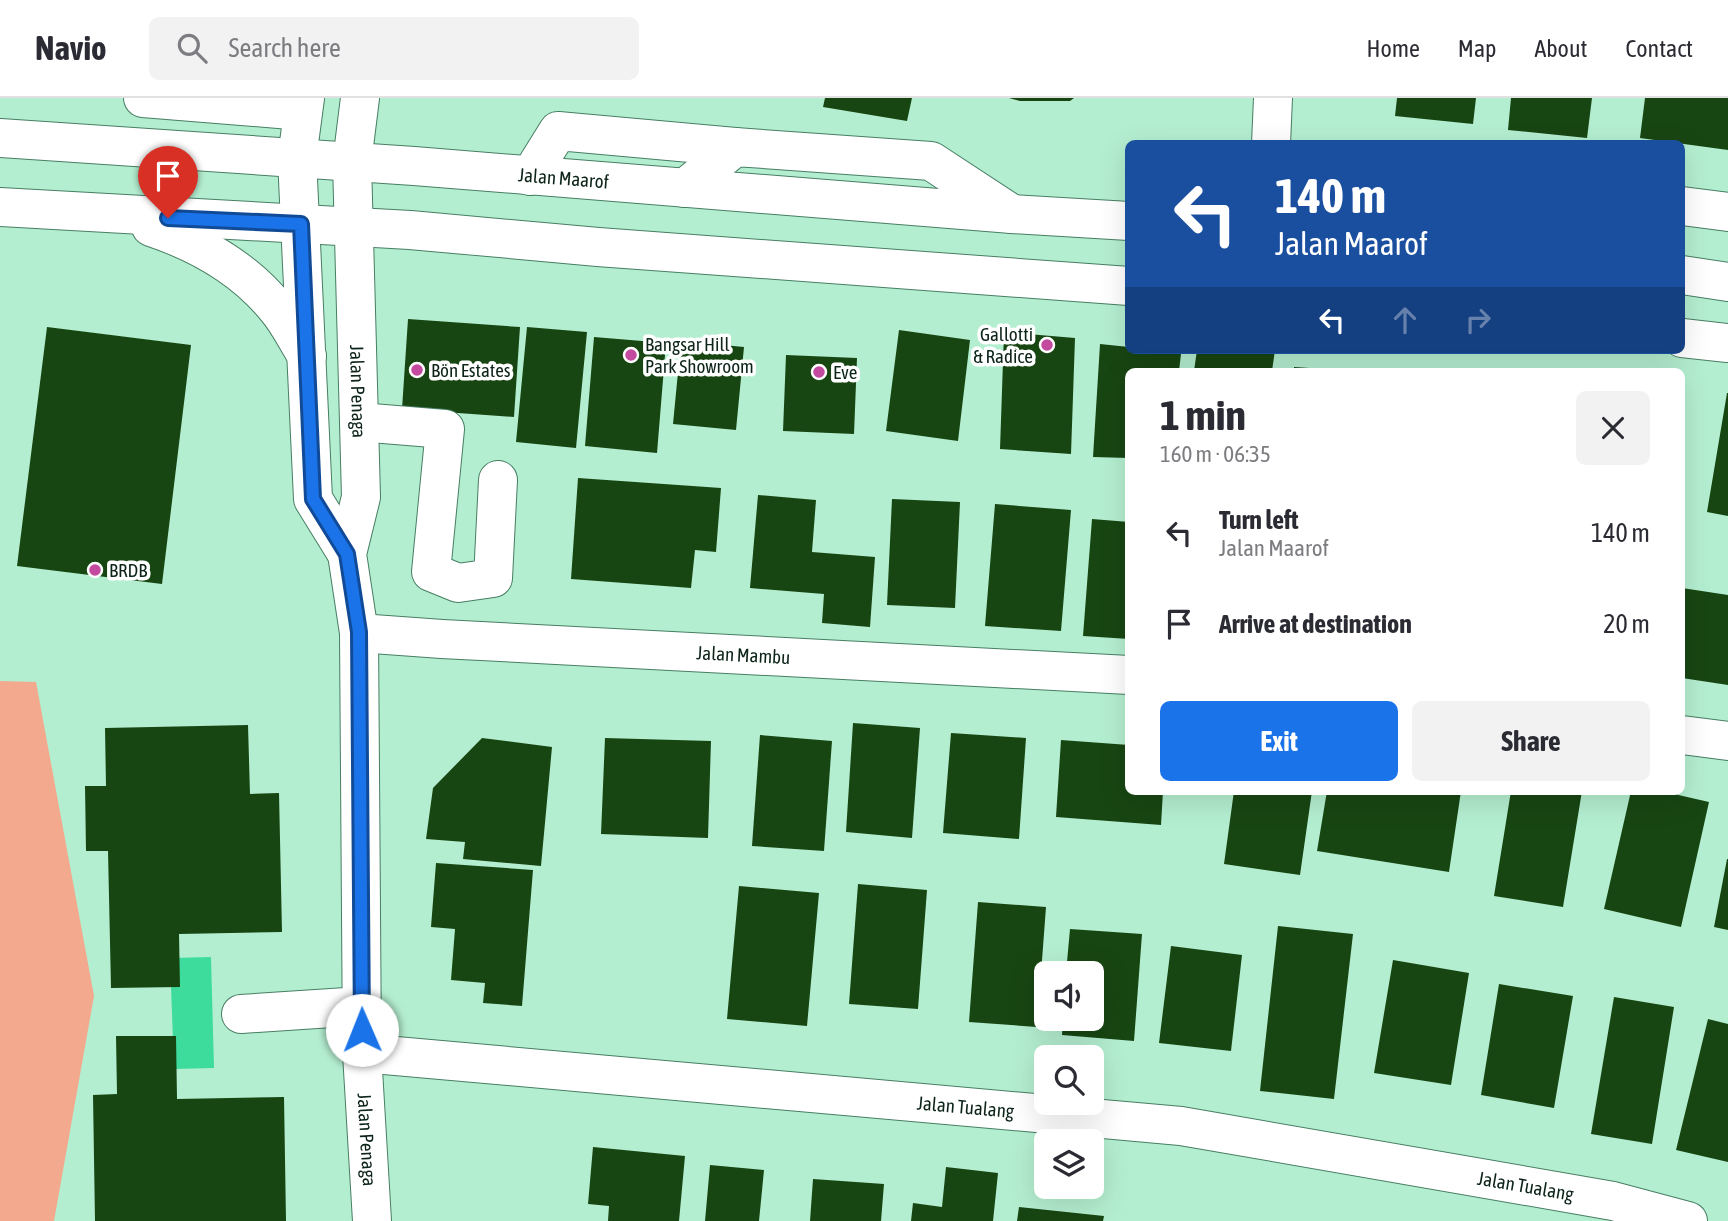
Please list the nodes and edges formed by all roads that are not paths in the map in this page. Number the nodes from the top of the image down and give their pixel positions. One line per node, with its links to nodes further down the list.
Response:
1 (143, 98): 3 (street)
2 (360, 98): 7 (street, Jalan Penaga)
3 (304, 105): 6 (street, Jalan Penaga)
4 (0, 138): 6 (street, Jalan Maarof)
5 (735, 147): 8 (street); 9 (street); 13 (street)
6 (297, 158): 7 (street, Jalan Maarof); 16 (street, Jalan Penaga)
7 (352, 162): 8 (street, Jalan Maarof); 17 (street, Jalan Penaga)
8 (530, 176): 9 (street, Jalan Maarof)
9 (685, 188): 13 (street, Jalan Maarof)
10 (1685, 206): 12 (street)
11 (0, 207): 14 (street)
12 (1728, 212)
13 (1012, 214): 15 (street, Jalan Maarof)
14 (115, 215): 16 (street); 23 (street)
15 (1125, 221)
16 (301, 224): 17 (street); 23 (street, Jalan Penaga)
17 (353, 227): 20 (street); 24 (street, Jalan Penaga)
18 (1685, 275): 19 (street)
19 (1728, 282)
20 (1125, 286)
21 (1685, 338): 22 (street)
22 (1728, 344)
23 (307, 356): 26 (street, Jalan Penaga)
24 (359, 422): 25 (street); 26 (street, Jalan Penaga)
25 (498, 480)
26 (347, 554): 27 (street, Jalan Penaga)
27 (359, 632): 28 (street, Jalan Mambu); 31 (street, Jalan Penaga)
28 (1125, 675)
29 (1685, 735): 30 (street)
30 (1728, 741)
31 (362, 1006): 32 (street); 33 (street, Jalan Penaga)
32 (241, 1014)
33 (362, 1053): 34 (street, Jalan Penaga); 35 (street, Jalan Tualang)
34 (372, 1221)
35 (1688, 1221)

